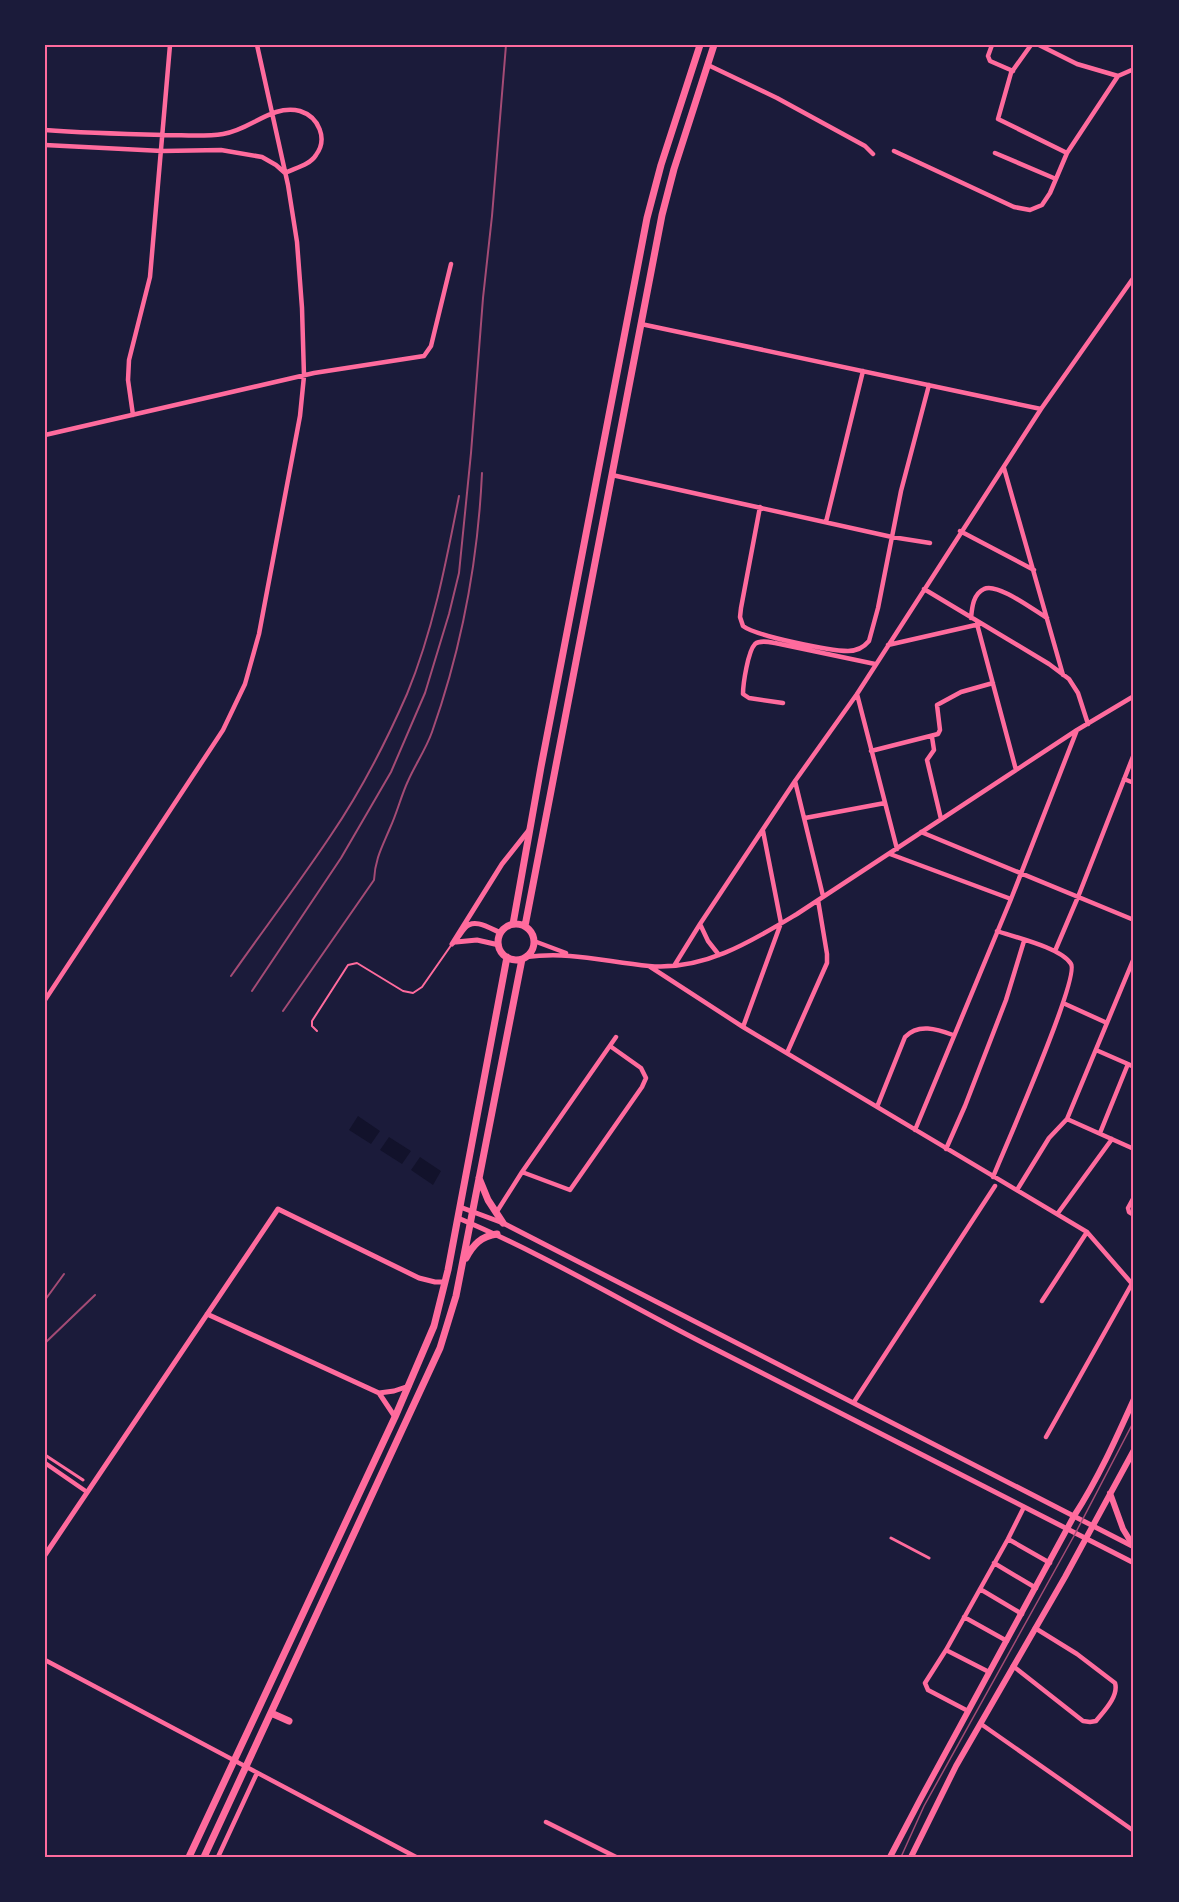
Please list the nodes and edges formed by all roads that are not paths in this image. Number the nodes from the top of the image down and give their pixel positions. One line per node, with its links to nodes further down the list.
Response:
1 (170, 45): 14 (street)
2 (257, 45): 12 (street)
3 (700, 45): 63 (main road)
4 (714, 45): 8 (main road)
5 (992, 45): 10 (street)
6 (1031, 45): 10 (street)
7 (1039, 45): 11 (street)
8 (708, 65): 20 (street); 25 (main road)
9 (1134, 69): 11 (street)
10 (1013, 70): 19 (street)
11 (1118, 76): 19 (street)
12 (271, 112): 14 (street); 21 (street); 21 (street)
13 (45, 130): 14 (street)
14 (163, 135): 16 (street)
15 (45, 145): 16 (street)
16 (162, 151): 21 (street); 30 (street)
17 (894, 151): 22 (street)
18 (995, 153): 22 (street)
19 (1067, 153): 22 (street)
20 (873, 154)
21 (285, 173): 27 (street)
22 (1056, 179)
23 (451, 264): 27 (street)
24 (1134, 277): 29 (street)
25 (641, 324): 26 (street); 33 (main road)
26 (863, 371): 28 (street); 35 (street)
27 (304, 376): 30 (street); 91 (street)
28 (928, 385): 29 (street); 37 (street)
29 (1041, 409): 32 (street)
30 (133, 415): 31 (street)
31 (45, 435)
32 (1004, 468): 36 (street); 39 (street)
33 (612, 475): 34 (street); 76 (main road)
34 (760, 507): 35 (street); 37 (street)
35 (826, 522): 37 (street)
36 (960, 531): 39 (street); 40 (street)
37 (892, 537): 38 (street)
38 (930, 543)
39 (1034, 570): 42 (street)
40 (924, 589): 41 (street); 44 (street)
41 (971, 618): 42 (street); 43 (street)
42 (1048, 619): 46 (street)
43 (979, 624): 44 (street); 46 (street); 47 (street)
44 (888, 645): 45 (street)
45 (875, 664): 48 (street); 50 (street)
46 (1063, 675): 51 (street)
47 (993, 684): 53 (street); 56 (street)
48 (857, 694): 54 (street); 58 (street)
49 (1134, 696): 51 (street)
50 (783, 703)
51 (1088, 724): 52 (street)
52 (1077, 730): 56 (street); 68 (street)
53 (932, 737): 54 (street); 62 (street)
54 (871, 751): 60 (street)
55 (1134, 754): 57 (street)
56 (1016, 770): 62 (street)
57 (1124, 779): 59 (street); 69 (street)
58 (795, 781): 61 (street); 64 (street)
59 (1134, 783)
60 (885, 803): 61 (street); 66 (street)
61 (805, 818): 70 (street)
62 (941, 819): 65 (street)
63 (529, 830): 74 (main road); 81 (street)
64 (763, 831): 73 (street); 75 (street)
65 (921, 832): 66 (street); 68 (street)
66 (897, 849): 67 (street)
67 (890, 854): 70 (street); 71 (street)
68 (1021, 872): 69 (street); 71 (street)
69 (1078, 897): 72 (street); 83 (street)
70 (820, 898): 73 (street); 100 (street)
71 (1011, 899): 77 (street)
72 (1134, 920)
73 (782, 923): 85 (street); 94 (street)
74 (513, 924): 76 (main road); 78 (main road)
75 (700, 924): 85 (street); 90 (street)
76 (525, 926): 80 (main road)
77 (997, 931): 79 (street); 96 (street)
78 (501, 933): 81 (street); 82 (main road)
79 (1024, 940): 83 (street); 108 (street)
80 (534, 941): 84 (street); 87 (main road)
81 (452, 944): 82 (street); 95 (lane)
82 (499, 945): 86 (main road)
83 (1055, 951): 92 (street)
84 (571, 955): 87 (street); 89 (street)
85 (719, 955): 90 (street)
86 (507, 957): 87 (main road); 116 (main road)
87 (524, 958): 112 (main road)
88 (1134, 958): 93 (street)
89 (650, 966): 90 (street); 94 (street)
90 (674, 966)
91 (45, 1000)
92 (1063, 1003): 93 (street); 111 (street)
93 (1107, 1023): 99 (street)
94 (743, 1027): 100 (street)
95 (317, 1031)
96 (953, 1035): 103 (street); 105 (street)
97 (616, 1037): 98 (street)
98 (610, 1046): 110 (street); 110 (street)
99 (1096, 1050): 101 (street); 104 (street)
100 (787, 1053): 103 (street)
101 (1128, 1064): 102 (street); 106 (street)
102 (1134, 1066)
103 (877, 1107): 105 (street)
104 (1067, 1119): 106 (street); 114 (street)
105 (915, 1130): 108 (street)
106 (1100, 1133): 107 (street)
107 (1112, 1139): 109 (street); 119 (street)
108 (946, 1149): 111 (street)
109 (1134, 1149)
110 (522, 1172): 118 (street)
111 (993, 1177): 114 (street)
112 (478, 1178): 117 (main road); 118 (main road)
113 (995, 1186): 134 (street)
114 (1017, 1190): 119 (street)
115 (1134, 1197): 120 (street)
116 (460, 1207): 117 (street); 121 (main road)
117 (472, 1211): 122 (main road); 123 (street)
118 (496, 1213): 123 (main road)
119 (1058, 1214): 124 (street)
120 (1134, 1215)
121 (458, 1218): 122 (street); 127 (main road)
122 (470, 1223): 125 (street); 126 (main road)
123 (503, 1223): 134 (street)
124 (1087, 1232): 128 (street); 129 (street)
125 (497, 1234): 126 (main road); 143 (street)
126 (463, 1263): 167 (main road)
127 (445, 1282): 130 (street); 131 (main road)
128 (1134, 1284): 136 (street)
129 (1042, 1301)
130 (207, 1314): 132 (street); 141 (street)
131 (409, 1386): 132 (street); 135 (main road)
132 (379, 1393): 135 (street)
133 (1134, 1399): 144 (main road)
134 (854, 1402): 144 (street)
135 (394, 1418): 170 (main road)
136 (1046, 1437)
137 (1134, 1450): 142 (main road)
138 (45, 1455): 140 (street)
139 (45, 1463): 141 (street)
140 (83, 1480)
141 (87, 1492): 151 (street)
142 (1110, 1493): 145 (main road); 150 (main road)
143 (1024, 1507): 146 (street); 149 (street)
144 (1074, 1516): 145 (street); 146 (main road)
145 (1092, 1525): 148 (main road); 150 (street)
146 (1067, 1529): 148 (street); 154 (main road)
147 (891, 1538): 152 (street)
148 (1085, 1538): 155 (street); 160 (main road)
149 (1008, 1539): 153 (street); 154 (street)
150 (1134, 1547)
151 (45, 1555)
152 (929, 1558)
153 (994, 1563): 156 (street); 157 (street)
154 (1050, 1563): 156 (main road)
155 (1134, 1563)
156 (1035, 1588): 158 (main road)
157 (980, 1589): 158 (street); 159 (street)
158 (1022, 1614): 161 (main road)
159 (964, 1617): 161 (street); 162 (street)
160 (1035, 1628): 164 (main road); 164 (street)
161 (1007, 1641): 165 (main road)
162 (946, 1650): 165 (street); 166 (street)
163 (45, 1660): 170 (street)
164 (1013, 1666): 169 (main road)
165 (989, 1672): 166 (main road)
166 (968, 1711): 184 (main road)
167 (271, 1713): 168 (main road); 171 (main road)
168 (289, 1721)
169 (981, 1724): 174 (street); 185 (main road)
170 (234, 1760): 171 (street); 177 (main road)
171 (245, 1767): 172 (street); 178 (main road)
172 (257, 1773): 176 (street); 179 (street)
173 (546, 1822): 175 (street)
174 (1134, 1831)
175 (603, 1850): 182 (street); 183 (street)
176 (404, 1851): 180 (street); 181 (street)
177 (189, 1857)
178 (204, 1857)
179 (218, 1857)
180 (399, 1857)
181 (416, 1857)
182 (600, 1857)
183 (616, 1857)
184 (890, 1857)
185 (911, 1857)

